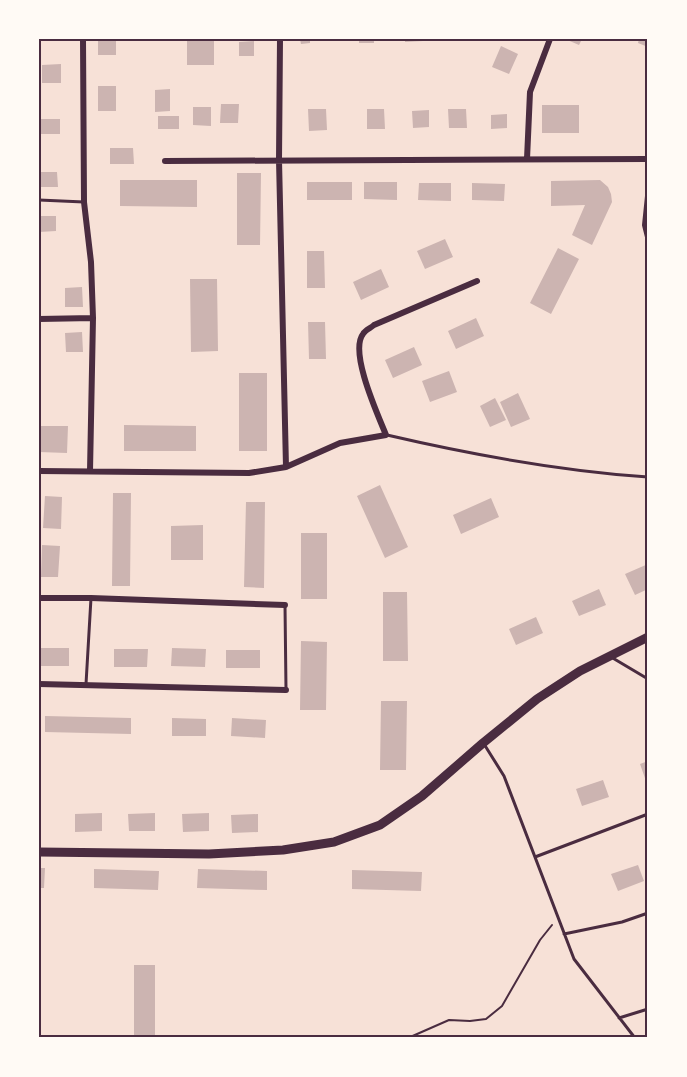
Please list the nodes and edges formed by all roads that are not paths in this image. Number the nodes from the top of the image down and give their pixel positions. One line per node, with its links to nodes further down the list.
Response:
1 (83, 39): 10 (street)
2 (280, 39): 6 (street)
3 (550, 39): 4 (street)
4 (527, 159): 5 (street); 6 (street)
5 (648, 159)
6 (279, 160): 7 (street); 16 (street)
7 (165, 161)
8 (648, 196): 11 (street)
9 (39, 200): 10 (lane)
10 (84, 202): 13 (street)
11 (648, 237)
12 (477, 281): 15 (street)
13 (93, 318): 14 (street); 18 (street)
14 (39, 319)
15 (386, 435): 16 (street); 19 (lane)
16 (286, 467): 18 (street)
17 (39, 471): 18 (street)
18 (90, 471)
19 (648, 477)
20 (39, 598): 21 (street)
21 (91, 598): 22 (street); 27 (lane)
22 (285, 605): 28 (lane)
23 (648, 638): 24 (main road)
24 (610, 656): 25 (lane); 29 (main road)
25 (648, 679)
26 (39, 684): 27 (street)
27 (86, 684): 28 (street)
28 (286, 690)
29 (483, 743): 31 (main road); 32 (lane)
30 (648, 814): 32 (lane)
31 (39, 852)
32 (535, 857): 34 (lane)
33 (648, 913): 34 (lane)
34 (564, 934): 36 (lane)
35 (648, 1009): 36 (lane)
36 (619, 1018): 37 (lane)
37 (634, 1038)

